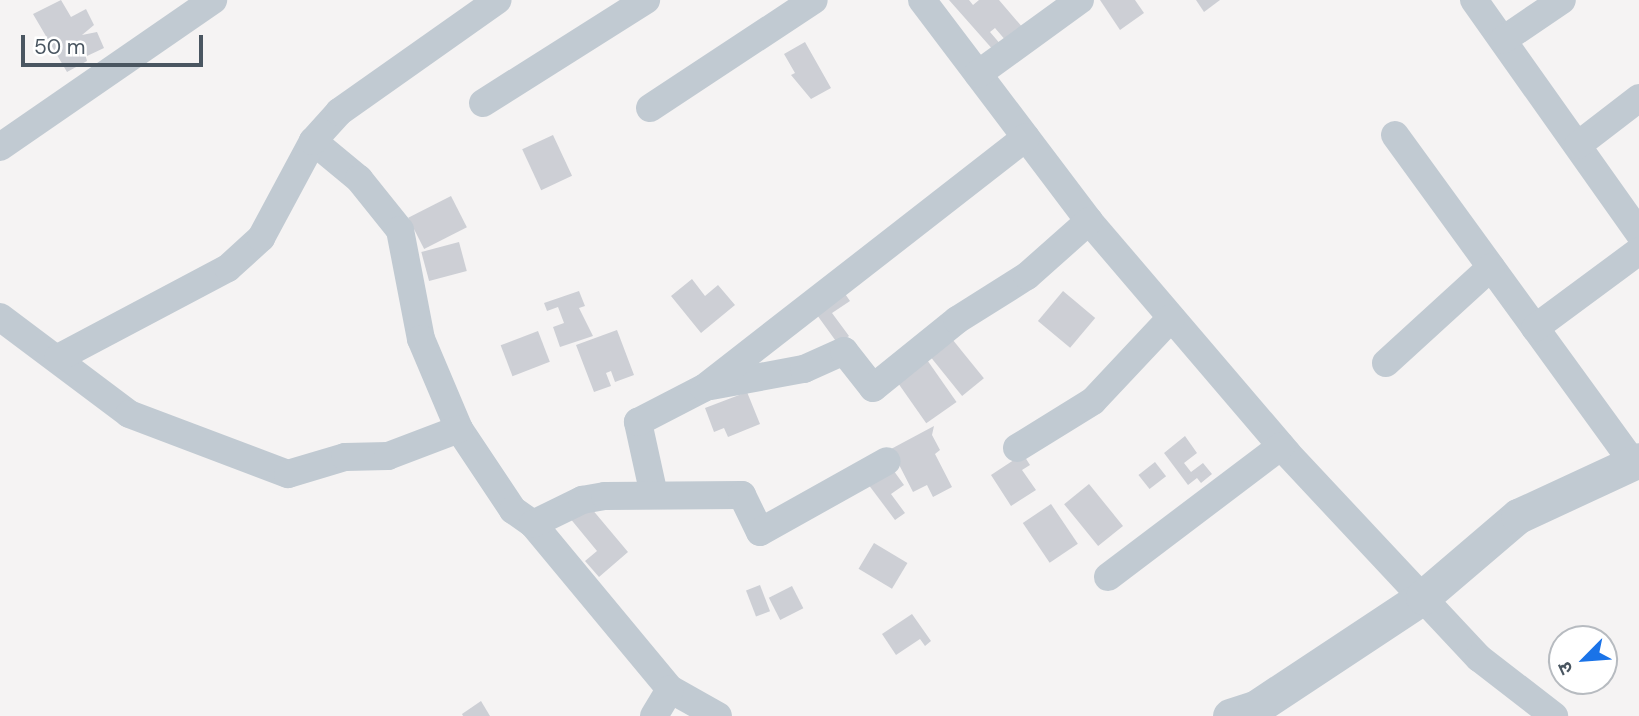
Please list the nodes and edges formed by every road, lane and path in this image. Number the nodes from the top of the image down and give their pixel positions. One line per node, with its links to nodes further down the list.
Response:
1 (214, 0): 17 (street)
2 (498, 0): 16 (street)
3 (646, 0): 12 (street)
4 (813, 0): 13 (street)
5 (922, 0): 10 (street)
6 (1080, 0): 10 (street)
7 (1475, 0): 9 (street)
8 (1562, 0): 9 (street)
9 (1503, 40): 18 (street)
10 (978, 74): 15 (street)
11 (1639, 98): 18 (street)
12 (483, 103)
13 (650, 108)
14 (1395, 135): 22 (street)
15 (1026, 137): 19 (street); 28 (street)
16 (313, 141): 26 (street); 29 (street)
17 (1, 144)
18 (1578, 145): 20 (street)
19 (1089, 221): 24 (street); 28 (street)
20 (1639, 233)
21 (1639, 251): 25 (street)
22 (1491, 267): 25 (street); 27 (street)
23 (0, 317): 26 (street)
24 (1171, 318): 30 (street); 31 (street)
25 (1535, 328): 33 (street)
26 (58, 358): 29 (street)
27 (1386, 363)
28 (704, 388): 34 (street)
29 (459, 429): 35 (street)
30 (1281, 446): 36 (street); 37 (street)
31 (1017, 448)
32 (887, 461): 34 (street)
33 (1636, 461): 37 (street)
34 (654, 495): 35 (street)
35 (533, 524): 38 (street)
36 (1108, 576)
37 (1423, 597): 41 (street); 42 (street)
38 (670, 689): 39 (street); 40 (street)
39 (654, 716)
40 (719, 716)
41 (1230, 716)
42 (1554, 716)

